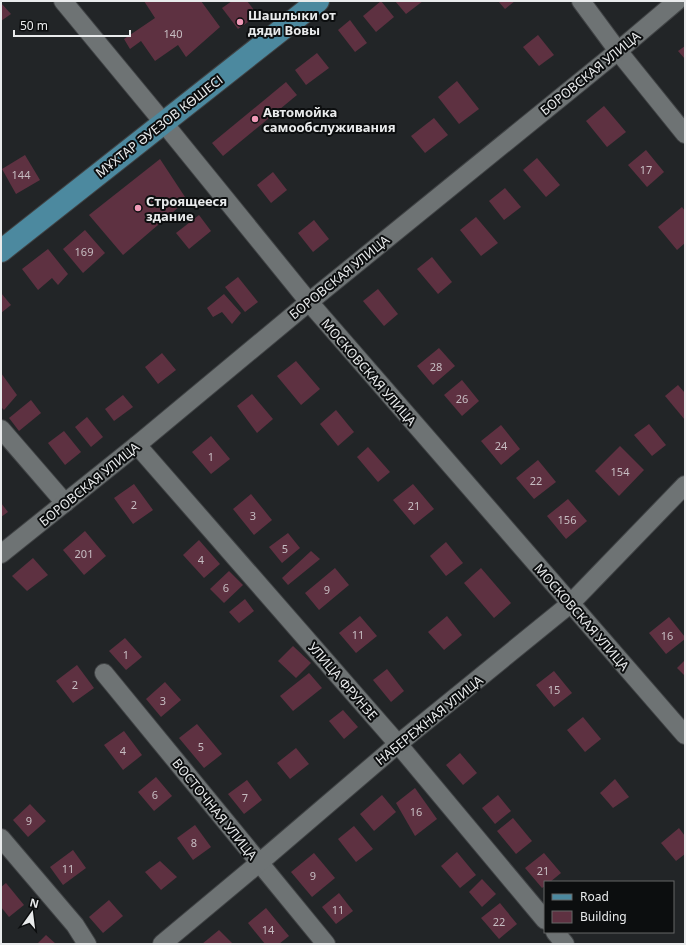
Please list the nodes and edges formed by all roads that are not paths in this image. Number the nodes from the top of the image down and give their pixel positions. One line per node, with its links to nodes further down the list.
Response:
1 (63, 1): 6 (street, МОСКОВСКАЯ УЛИЦА)
2 (318, 1): 6 (main road, МҰХТАР ӘУЕЗОВ КӨШЕСІ)
3 (581, 1): 5 (street)
4 (677, 1): 5 (street, БОРОВСКАЯ УЛИЦА)
5 (618, 51): 7 (street); 9 (street, БОРОВСКАЯ УЛИЦА)
6 (163, 122): 8 (main road, МҰХТАР ӘУЕЗОВ КӨШЕСІ); 9 (street, МОСКОВСКАЯ УЛИЦА)
7 (685, 134)
8 (1, 251)
9 (308, 302): 11 (street, БОРОВСКАЯ УЛИЦА); 15 (street, МОСКОВСКАЯ УЛИЦА)
10 (1, 429): 13 (street)
11 (136, 445): 13 (street, БОРОВСКАЯ УЛИЦА); 18 (street, УЛИЦА ФРУНЗЕ)
12 (685, 485): 15 (street, НАБЕРЕЖНАЯ УЛИЦА)
13 (65, 503): 14 (street, БОРОВСКАЯ УЛИЦА)
14 (1, 554)
15 (570, 604): 17 (street, МОСКОВСКАЯ УЛИЦА); 18 (street, НАБЕРЕЖНАЯ УЛИЦА)
16 (104, 673): 20 (street, ВОСТОЧНАЯ УЛИЦА)
17 (685, 735)
18 (398, 744): 20 (street, НАБЕРЕЖНАЯ УЛИЦА); 21 (street, УЛИЦА ФРУНЗЕ)
19 (1, 838): 23 (street)
20 (260, 863): 24 (street, НАБЕРЕЖНАЯ УЛИЦА); 25 (street, ВОСТОЧНАЯ УЛИЦА)
21 (544, 919)
22 (556, 933): 26 (street)
23 (87, 944)
24 (162, 944)
25 (326, 944)
26 (565, 944)

